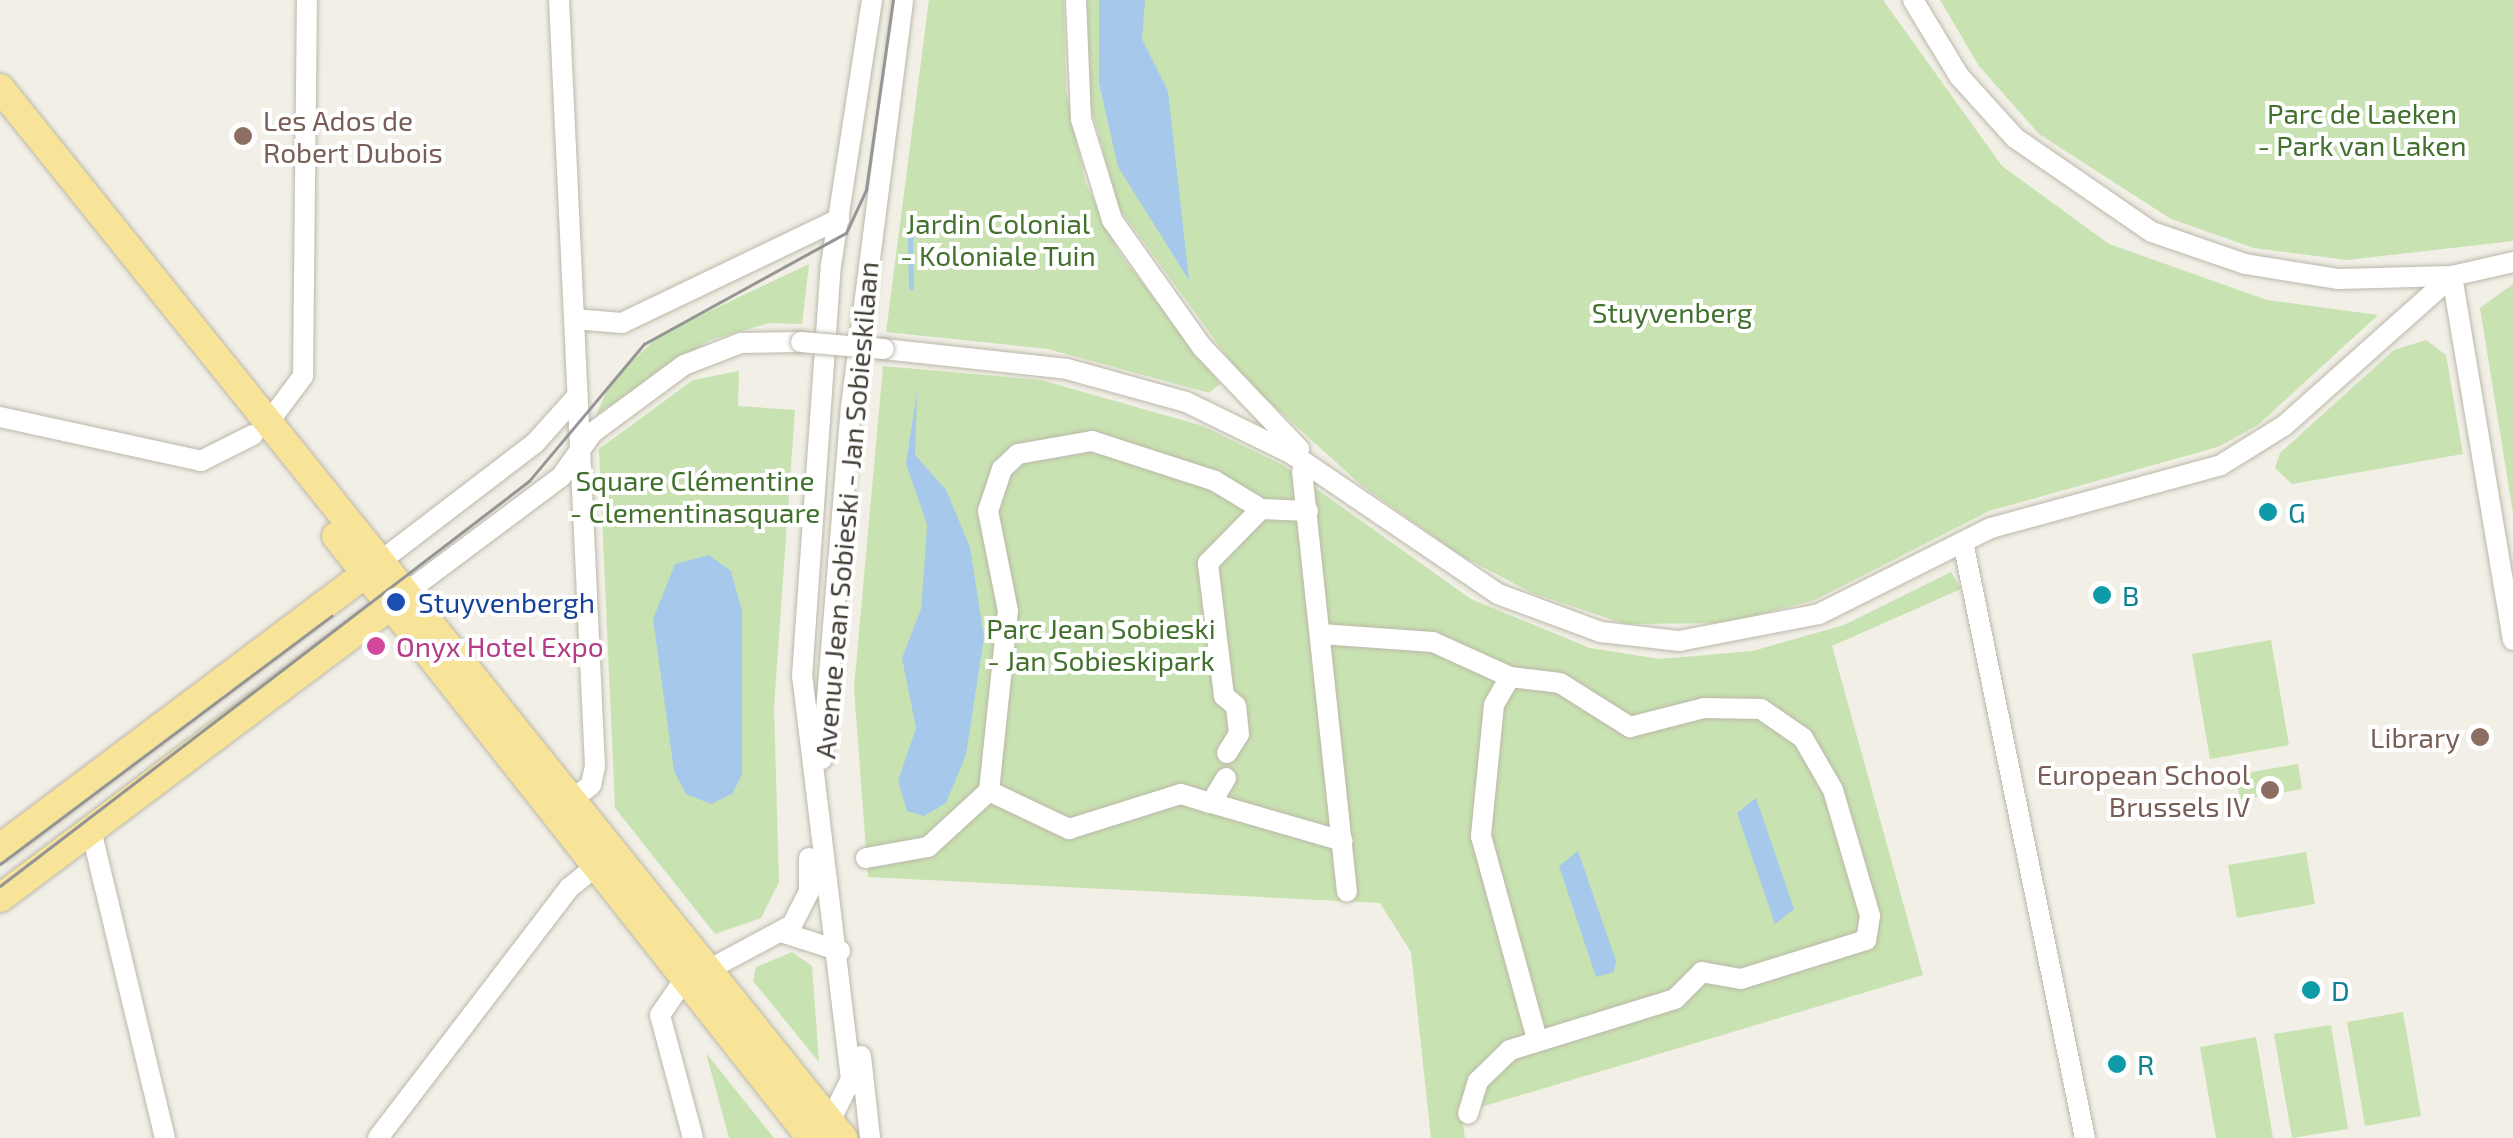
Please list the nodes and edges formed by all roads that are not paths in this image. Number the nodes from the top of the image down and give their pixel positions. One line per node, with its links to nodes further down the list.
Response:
1 (307, 0): 15 (street)
2 (559, 0): 12 (street)
3 (872, 0): 9 (street, Avenue Jean Sobieski - Jan Sobieskilaan)
4 (904, 0): 41 (street, Avenue Jean Sobieski - Jan Sobieskilaan)
5 (1076, 0): 18 (street)
6 (1912, 0): 11 (street)
7 (0, 88): 15 (main road)
8 (0, 117): 15 (main road)
9 (839, 219): 12 (street); 27 (street, Avenue Jean Sobieski - Jan Sobieskilaan)
10 (2513, 262): 11 (street)
11 (2452, 276): 21 (street); 25 (street)
12 (574, 319): 13 (street)
13 (578, 395): 16 (street); 22 (street)
14 (0, 416): 15 (street)
15 (261, 429): 22 (main road)
16 (581, 446): 18 (street, bridge); 23 (street); 32 (street)
17 (1302, 471): 20 (street)
18 (1325, 474): 21 (street)
19 (1261, 510): 20 (street); 28 (street); 30 (street)
20 (1308, 511): 24 (street)
21 (1964, 542): 50 (street)
22 (372, 568): 23 (main road); 35 (main road)
23 (398, 600): 32 (main road); 33 (main road)
24 (1322, 634): 26 (street); 34 (street)
25 (2513, 640)
26 (1510, 677): 43 (street); 43 (street)
27 (804, 690): 40 (street); 41 (street, Avenue Jean Sobieski - Jan Sobieskilaan)
28 (1226, 753)
29 (1226, 778): 31 (street)
30 (989, 791): 31 (street); 36 (street)
31 (1211, 803): 34 (street)
32 (562, 808): 37 (main road)
33 (91, 830): 39 (main road); 46 (street)
34 (1344, 842): 38 (street)
35 (0, 848)
36 (866, 858)
37 (604, 860): 42 (main road); 47 (street)
38 (1347, 892)
39 (0, 898)
40 (784, 933): 41 (street); 42 (street)
41 (840, 951): 45 (street, Avenue Jean Sobieski - Jan Sobieskilaan); 49 (street, Avenue Jean Sobieski - Jan Sobieskilaan)
42 (696, 975): 45 (main road); 48 (street)
43 (1536, 1039): 44 (street)
44 (1468, 1112)
45 (826, 1134)
46 (165, 1138)
47 (378, 1138)
48 (693, 1138)
49 (870, 1138)
50 (2085, 1138)

